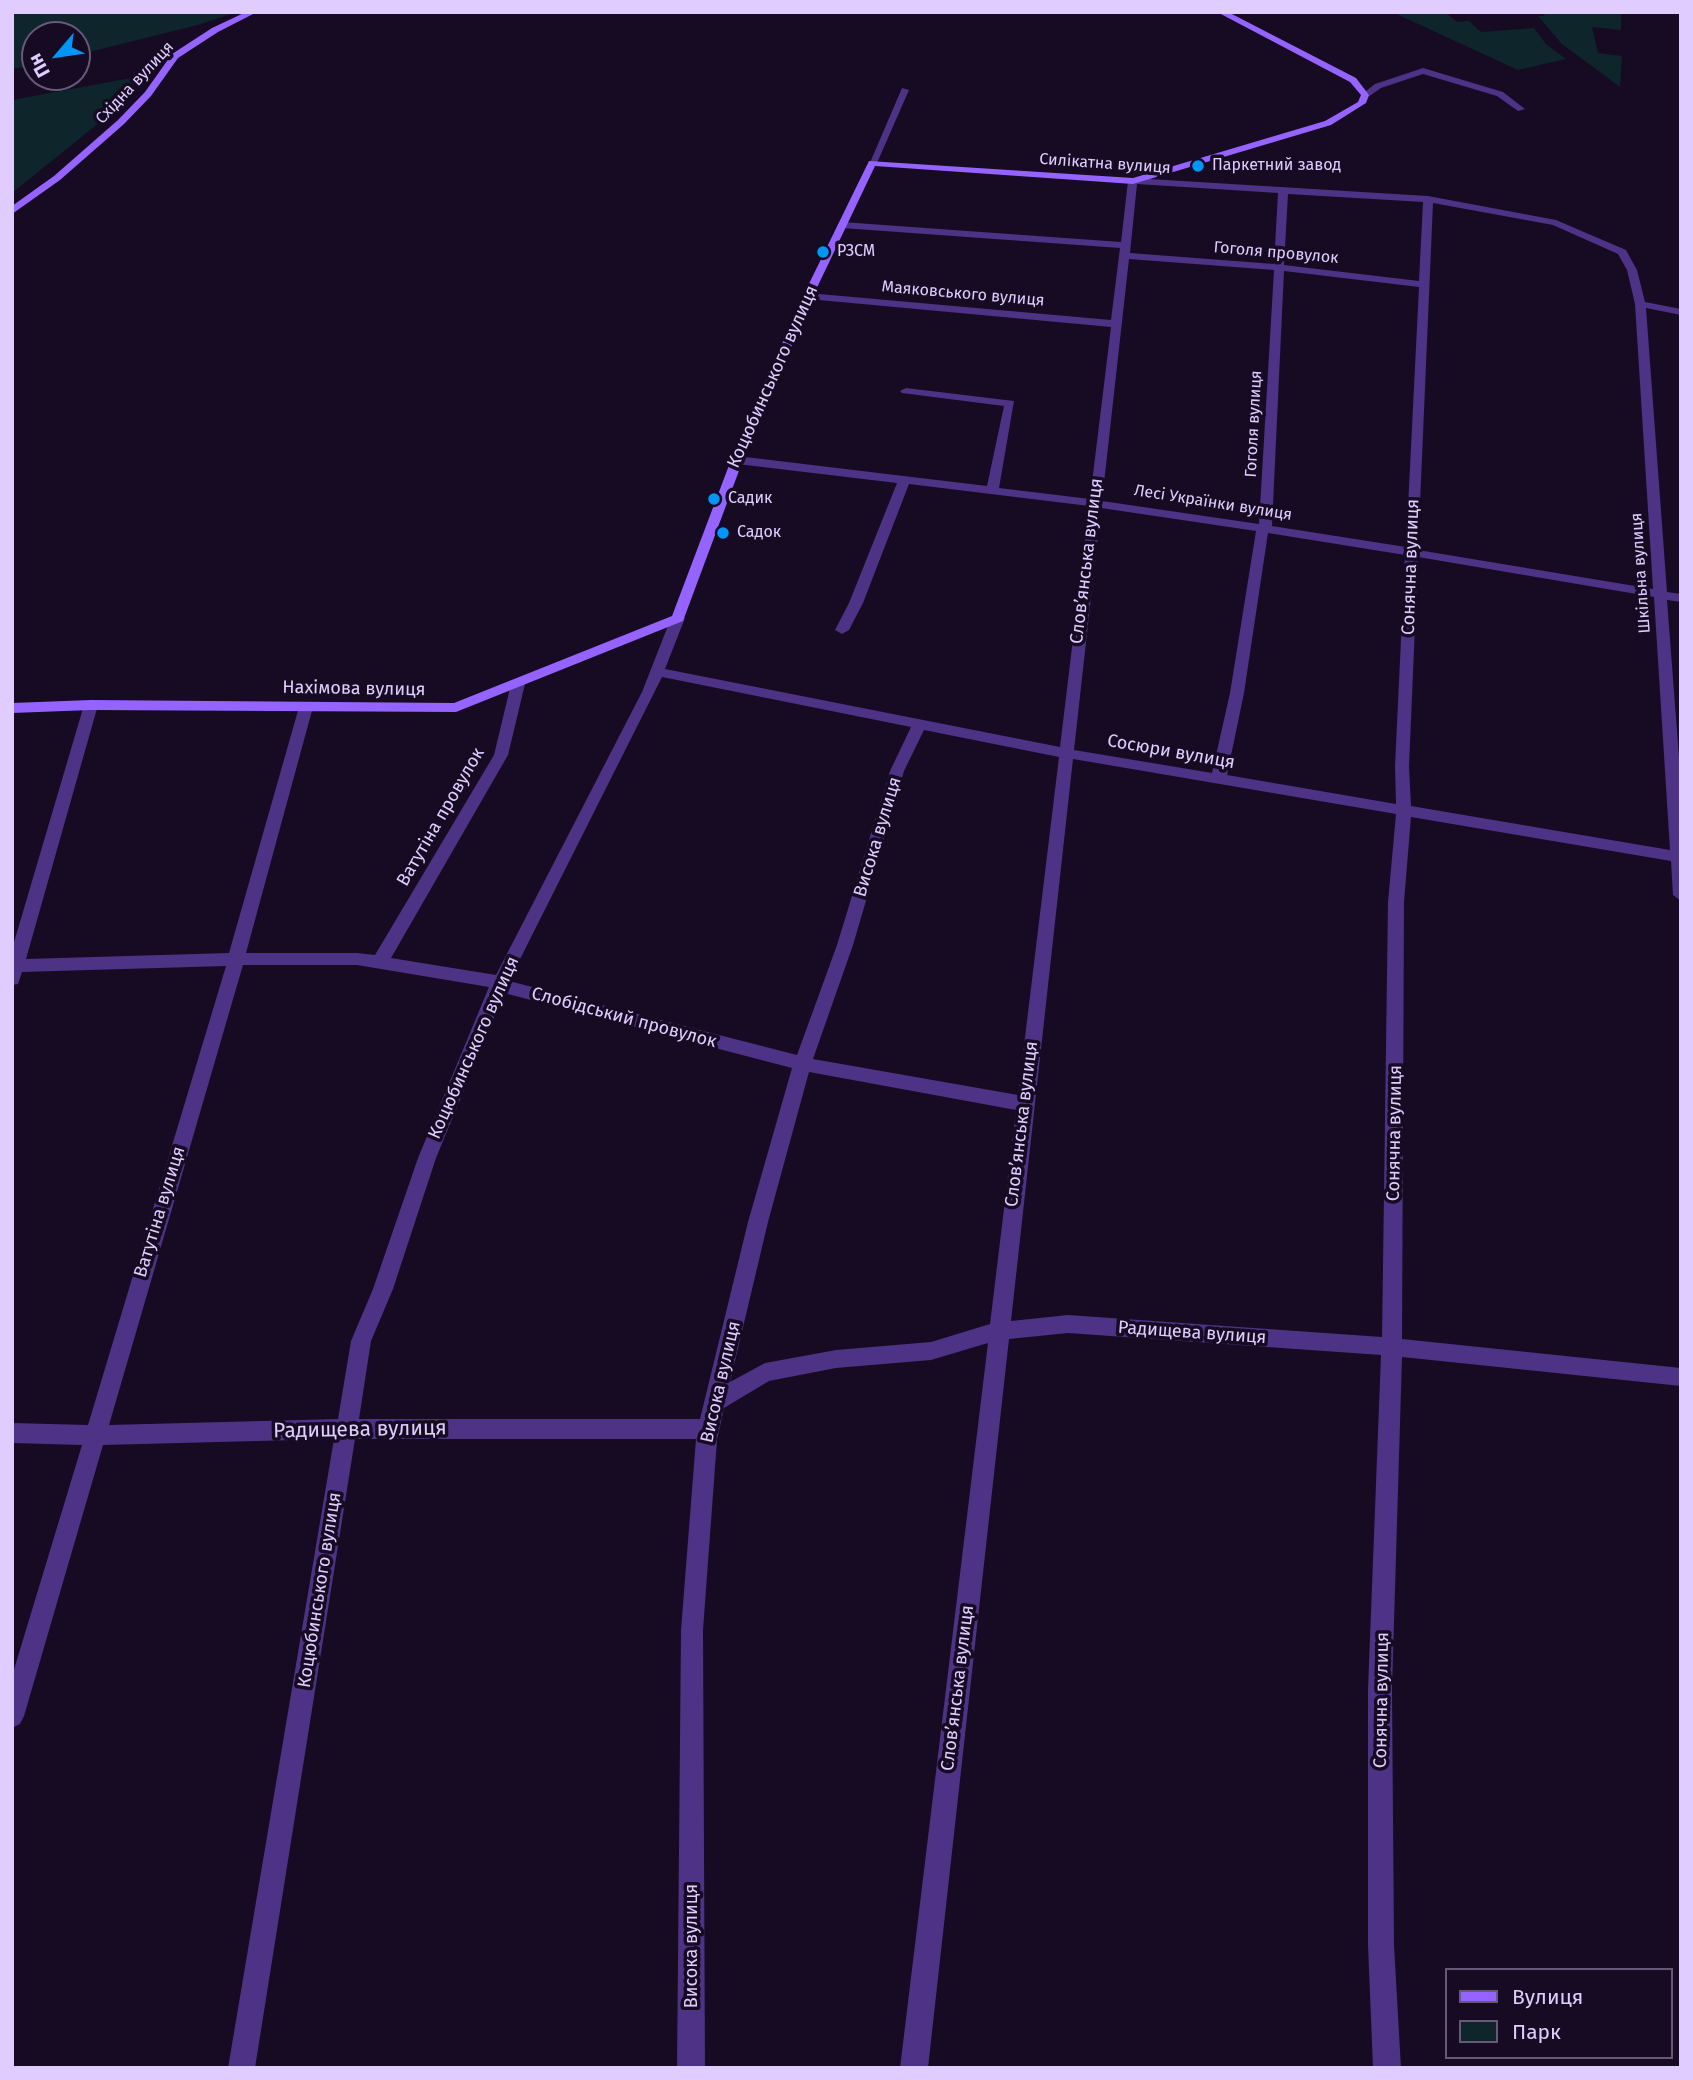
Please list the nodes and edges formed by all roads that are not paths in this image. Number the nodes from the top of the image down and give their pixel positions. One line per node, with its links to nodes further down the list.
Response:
1 (253, 12): 10 (street, Східна вулиця)
2 (1221, 12): 4 (street)
3 (905, 90): 6 (street, Коцюбинського вулиця)
4 (1365, 95): 5 (street); 7 (street)
5 (1521, 109)
6 (872, 163): 7 (street, Силікатна вулиця); 11 (street, Коцюбинського вулиця)
7 (1133, 181): 8 (street, Силікатна вулиця); 12 (street, Слов’янська вулиця)
8 (1283, 191): 9 (street, Силікатна вулиця); 14 (street, Гоголя вулиця)
9 (1428, 199): 13 (street, Силікатна вулиця); 15 (street, Сонячна вулиця)
10 (12, 211)
11 (842, 225): 12 (street, Гоголя провулок); 16 (street, Коцюбинського вулиця)
12 (1124, 251): 14 (street, Гоголя провулок); 19 (street, Слов’янська вулиця)
13 (1622, 252): 17 (street, Шкільна вулиця)
14 (1279, 267): 15 (street, Гоголя провулок); 25 (street, Гоголя вулиця)
15 (1425, 285): 26 (street, Сонячна вулиця)
16 (808, 296): 19 (street, Маяковського вулиця); 21 (street, Коцюбинського вулиця)
17 (1640, 304): 18 (street); 27 (street, Шкільна вулиця)
18 (1681, 312)
19 (1115, 324): 24 (street, Слов’янська вулиця)
20 (906, 391): 23 (street)
21 (737, 460): 22 (street, Лесі Українки вулиця); 29 (street, Коцюбинського вулиця)
22 (904, 481): 23 (street, Лесі Українки вулиця); 30 (street)
23 (992, 491): 24 (street, Лесі Українки вулиця)
24 (1093, 503): 25 (street, Лесі Українки вулиця); 37 (street, Слов’янська вулиця)
25 (1265, 529): 26 (street, Лесі Українки вулиця); 38 (street, Гоголя вулиця)
26 (1411, 554): 27 (street, Лесі Українки вулиця); 39 (street, Сонячна вулиця)
27 (1660, 595): 28 (street, Лесі Українки вулиця); 40 (street, Шкільна вулиця)
28 (1681, 598)
29 (678, 618): 31 (street, Коцюбинського вулиця); 32 (street, Нахімова вулиця)
30 (842, 629)
31 (657, 673): 36 (street, Сосюри вулиця); 45 (street, Коцюбинського вулиця)
32 (518, 684): 34 (street, Нахімова вулиця); 43 (street, Ватутіна провулок)
33 (91, 705): 34 (street, Нахімова вулиця); 35 (street, Нахімова вулиця); 44 (street)
34 (306, 707): 42 (street, Ватутіна вулиця)
35 (12, 708)
36 (919, 724): 37 (street, Сосюри вулиця); 46 (street, Висока вулиця)
37 (1065, 753): 38 (street, Сосюри вулиця); 47 (street, Слов’янська вулиця)
38 (1218, 780): 39 (street, Сосюри вулиця)
39 (1404, 811): 40 (street, Сосюри вулиця); 49 (street, Сонячна вулиця)
40 (1680, 857): 41 (street, Шкільна вулиця)
41 (1681, 895)
42 (236, 959): 43 (street, Слобідський провулок); 44 (street, Слобідський провулок); 55 (street, Ватутіна вулиця)
43 (379, 963): 45 (street, Слобідський провулок)
44 (13, 970)
45 (499, 985): 46 (street, Слобідський провулок); 52 (street, Коцюбинського вулиця)
46 (803, 1064): 47 (street, Слобідський провулок); 51 (street, Висока вулиця)
47 (1025, 1104): 48 (street, Слов’янська вулиця)
48 (999, 1331): 49 (street, Радищева вулиця); 51 (street, Радищева вулиця); 59 (street, Слов’янська вулиця)
49 (1392, 1347): 50 (street, Радищева вулиця); 60 (street, Сонячна вулиця)
50 (1681, 1377)
51 (715, 1402): 53 (street, Висока вулиця)
52 (346, 1429): 53 (street, Радищева вулиця); 55 (street, Радищева вулиця); 57 (street, Коцюбинського вулиця)
53 (709, 1429): 58 (street, Висока вулиця)
54 (12, 1433): 55 (street, Радищева вулиця)
55 (93, 1435): 56 (street, Ватутіна вулиця)
56 (12, 1716)
57 (241, 2068)
58 (691, 2068)
59 (914, 2068)
60 (1387, 2068)

